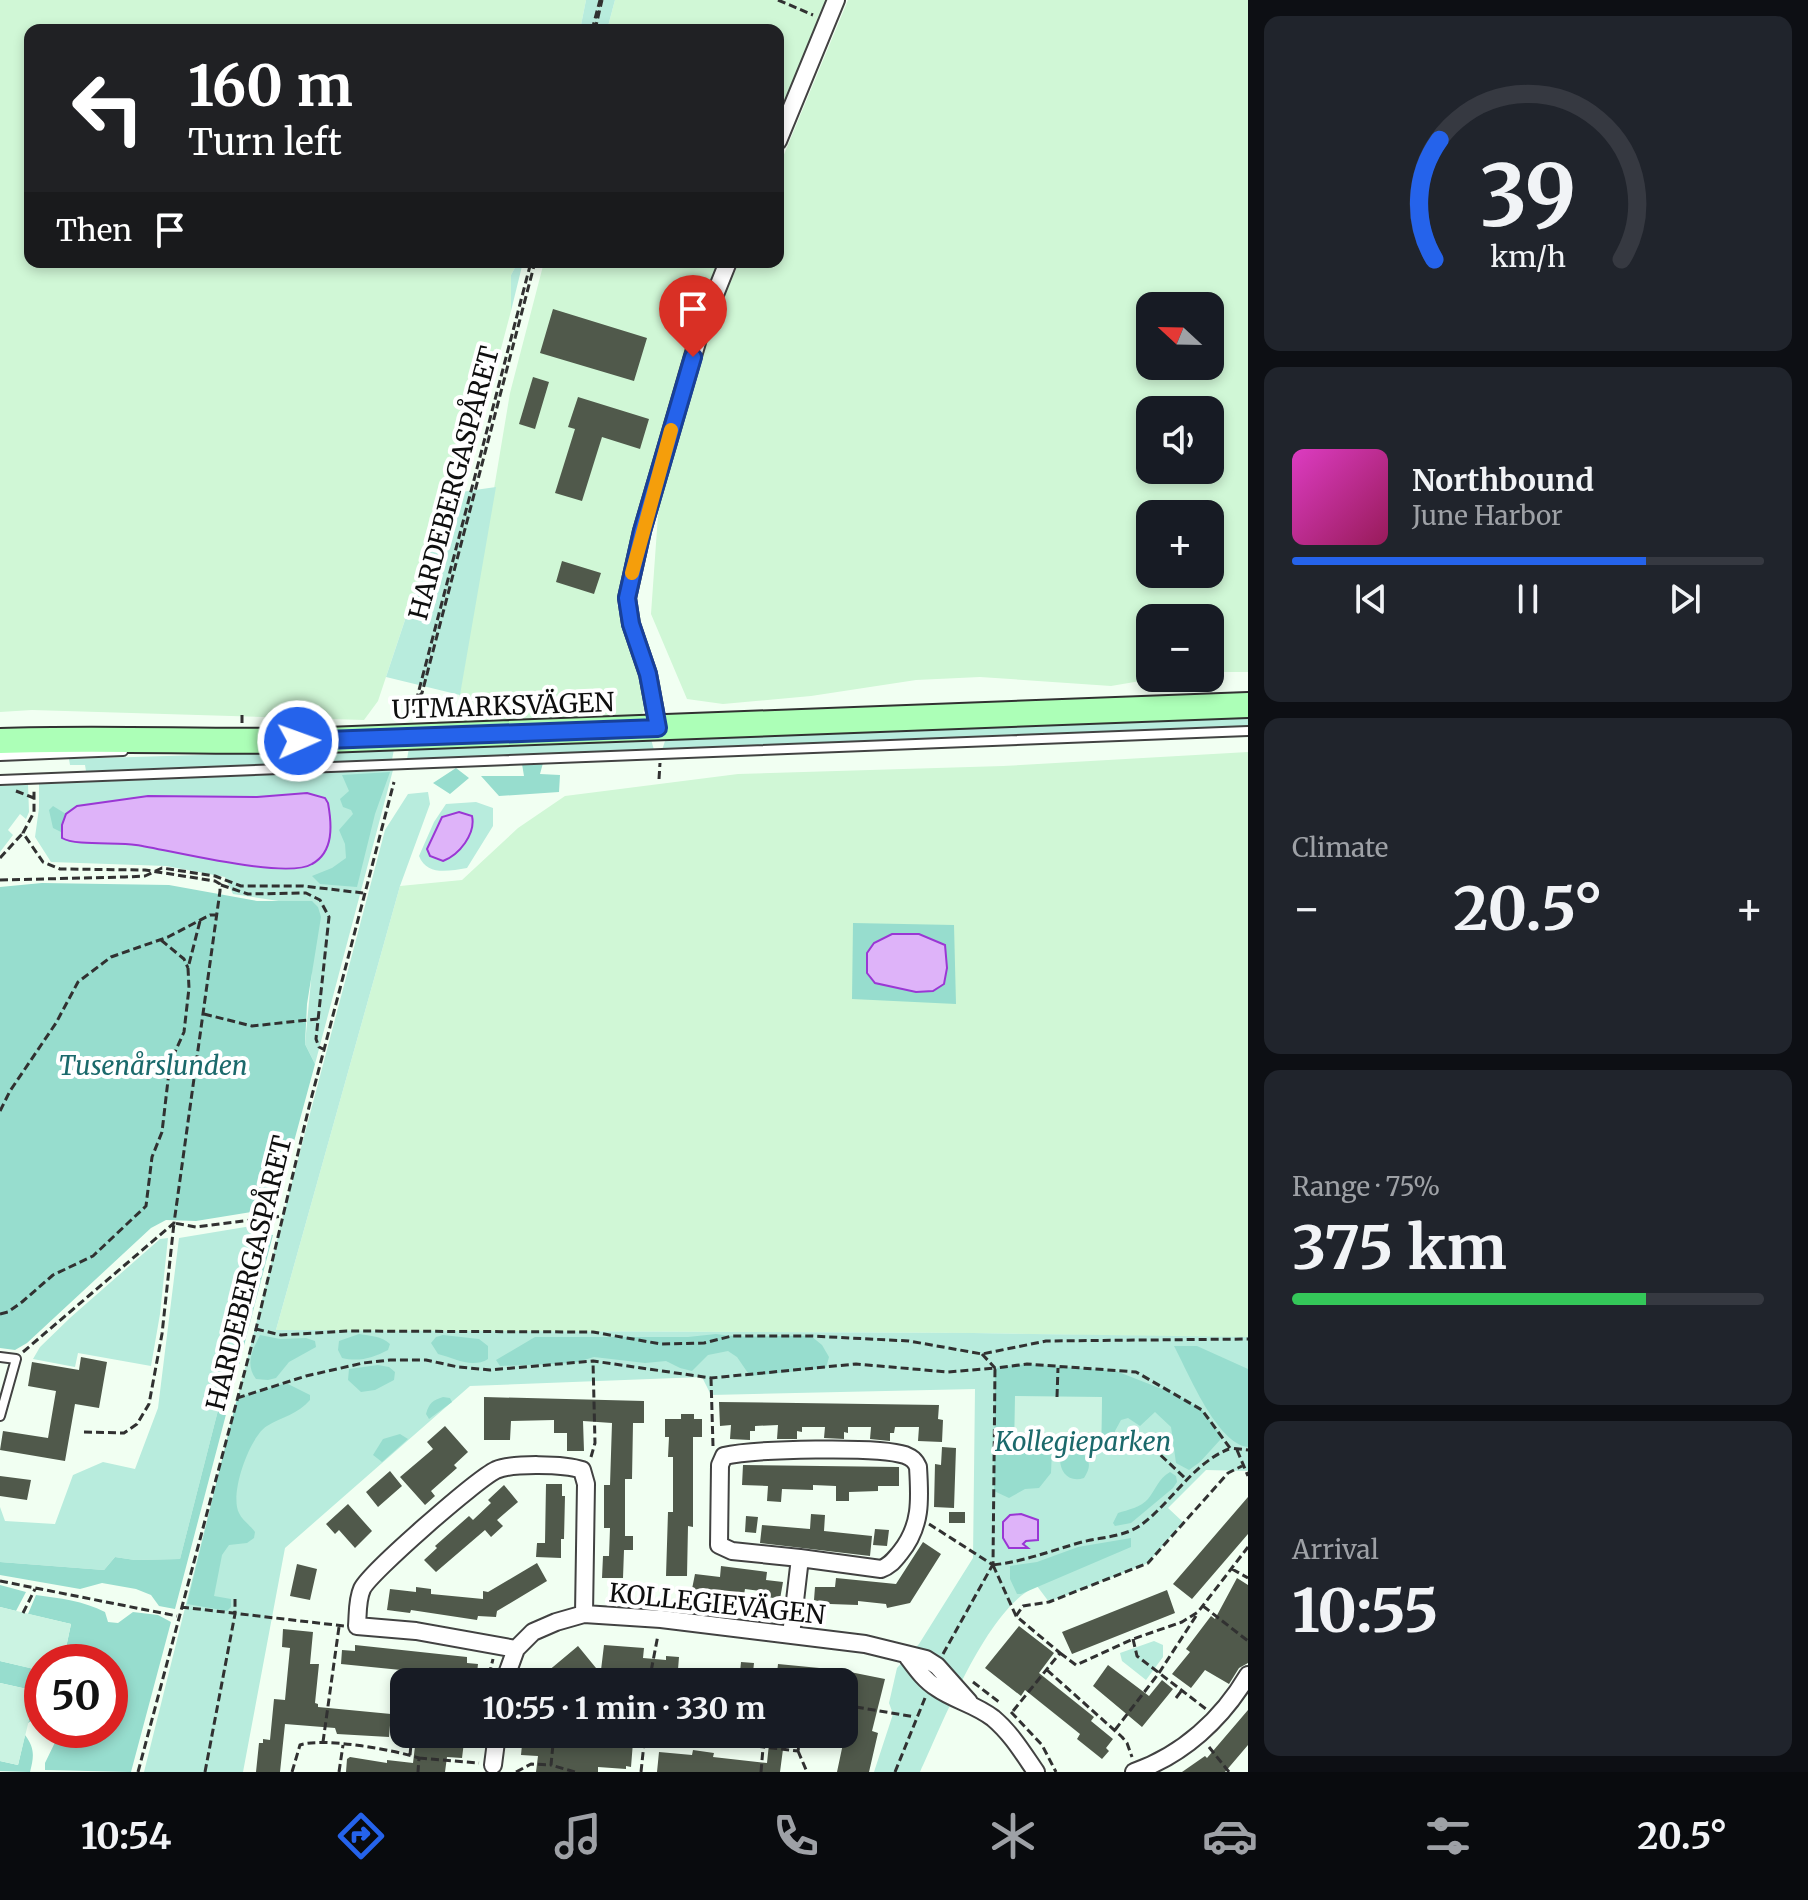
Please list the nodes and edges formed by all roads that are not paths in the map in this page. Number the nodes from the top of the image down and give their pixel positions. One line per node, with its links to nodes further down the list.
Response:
1 (836, 0): 2 (street)
2 (784, 126)
3 (726, 268): 5 (street)
4 (1248, 705): 5 (main road, UTMARKSVÄGEN)
5 (658, 728): 8 (main road, UTMARKSVÄGEN)
6 (1248, 731): 12 (lane)
7 (0, 741): 8 (main road, UTMARKSVÄGEN)
8 (199, 743): 9 (lane)
9 (151, 750)
10 (136, 751): 11 (lane)
11 (0, 756)
12 (0, 780)
13 (0, 1357): 14 (lane)
14 (0, 1416)
15 (800, 1558): 15 (street); 17 (street)
16 (584, 1614): 17 (street, KOLLEGIEVÄGEN); 18 (street, KOLLEGIEVÄGEN); 18 (street)
17 (791, 1635): 19 (street, KOLLEGIEVÄGEN)
18 (516, 1649): 20 (street)
19 (907, 1656): 22 (street, KOLLEGIEVÄGEN); 22 (street, KOLLEGIEVÄGEN)
20 (509, 1668)
21 (1248, 1675): 26 (street)
22 (969, 1702): 25 (street, KOLLEGIEVÄGEN)
23 (495, 1748): 24 (street)
24 (493, 1765)
25 (1036, 1772)
26 (1135, 1772)

